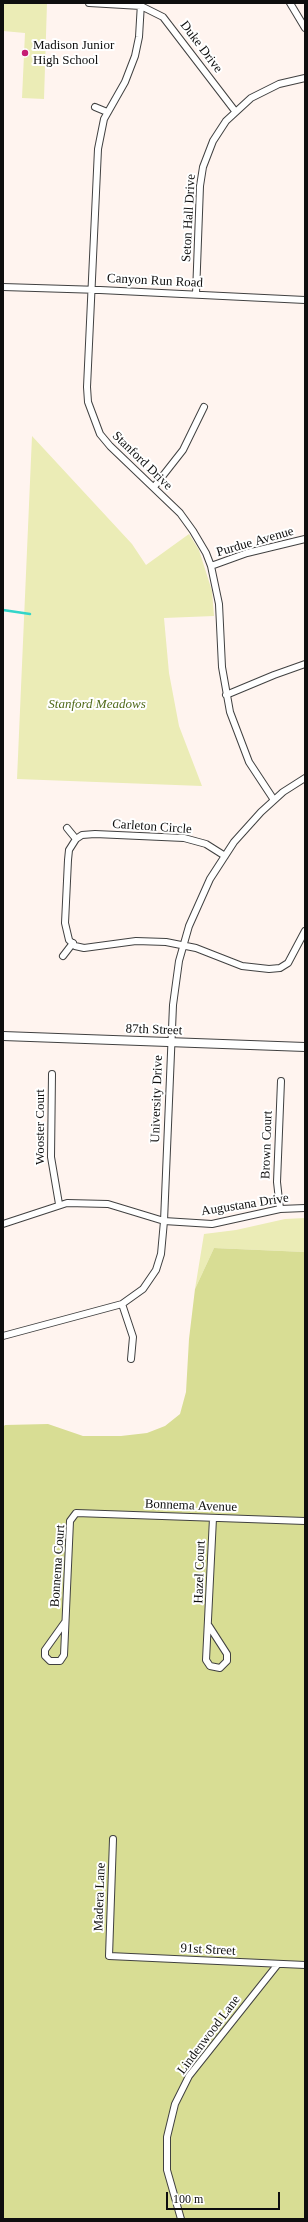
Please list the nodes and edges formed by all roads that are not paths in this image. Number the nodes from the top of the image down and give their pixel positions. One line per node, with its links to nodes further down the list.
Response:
1 (89, 3): 3 (street)
2 (290, 3): 4 (street)
3 (141, 5): 7 (street, Duke Drive); 8 (street, Stanford Drive)
4 (305, 28)
5 (305, 78): 7 (street, Seton Hall Drive)
6 (96, 107): 8 (street)
7 (235, 111): 11 (street, Seton Hall Drive)
8 (107, 112): 10 (street, Stanford Drive)
9 (3, 287): 10 (street, Canyon Run Road)
10 (92, 290): 11 (street, Canyon Run Road); 14 (street, Stanford Drive)
11 (196, 294): 12 (street, Canyon Run Road)
12 (305, 300)
13 (204, 407): 14 (street)
14 (154, 487): 16 (street, Stanford Drive)
15 (305, 539): 16 (street, Purdue Avenue)
16 (211, 566): 18 (street, Stanford Drive)
17 (305, 664): 18 (street)
18 (226, 695): 20 (street, Stanford Drive)
19 (305, 778): 20 (street, University Drive)
20 (274, 800): 23 (street, University Drive)
21 (67, 828): 22 (street)
22 (76, 839): 23 (street, Carleton Circle); 25 (street)
23 (225, 856): 26 (street, University Drive)
24 (305, 931): 26 (street)
25 (73, 944): 26 (street); 27 (street)
26 (183, 946): 29 (street, University Drive)
27 (63, 956)
28 (3, 1036): 29 (street, 87th Street)
29 (170, 1042): 30 (street, 87th Street); 36 (street, University Drive)
30 (305, 1047)
31 (52, 1074): 33 (street, Wooster Court)
32 (281, 1081): 35 (street, Brown Court)
33 (59, 1204): 36 (street, Augustana Drive); 37 (street, Augustana Drive)
34 (305, 1208): 35 (street, Augustana Drive)
35 (280, 1209): 36 (street, Augustana Drive)
36 (164, 1221): 38 (street, University Drive)
37 (3, 1224)
38 (122, 1304): 39 (street, University Drive); 40 (street)
39 (3, 1336)
40 (131, 1359)
41 (76, 1513): 42 (street, Bonnema Avenue); 44 (street, Bonnema Court)
42 (213, 1518): 43 (street, Bonnema Avenue); 45 (street, Hazel Court)
43 (305, 1521)
44 (65, 1622): 44 (street, Bonnema Court)
45 (209, 1626): 45 (street, Hazel Court)
46 (113, 1839): 47 (street, Madera Lane)
47 (109, 1956): 48 (street, 91st Street)
48 (278, 1964): 49 (street, 91st Street); 50 (street, Lindenwood Lane)
49 (305, 1965)
50 (181, 2219)

